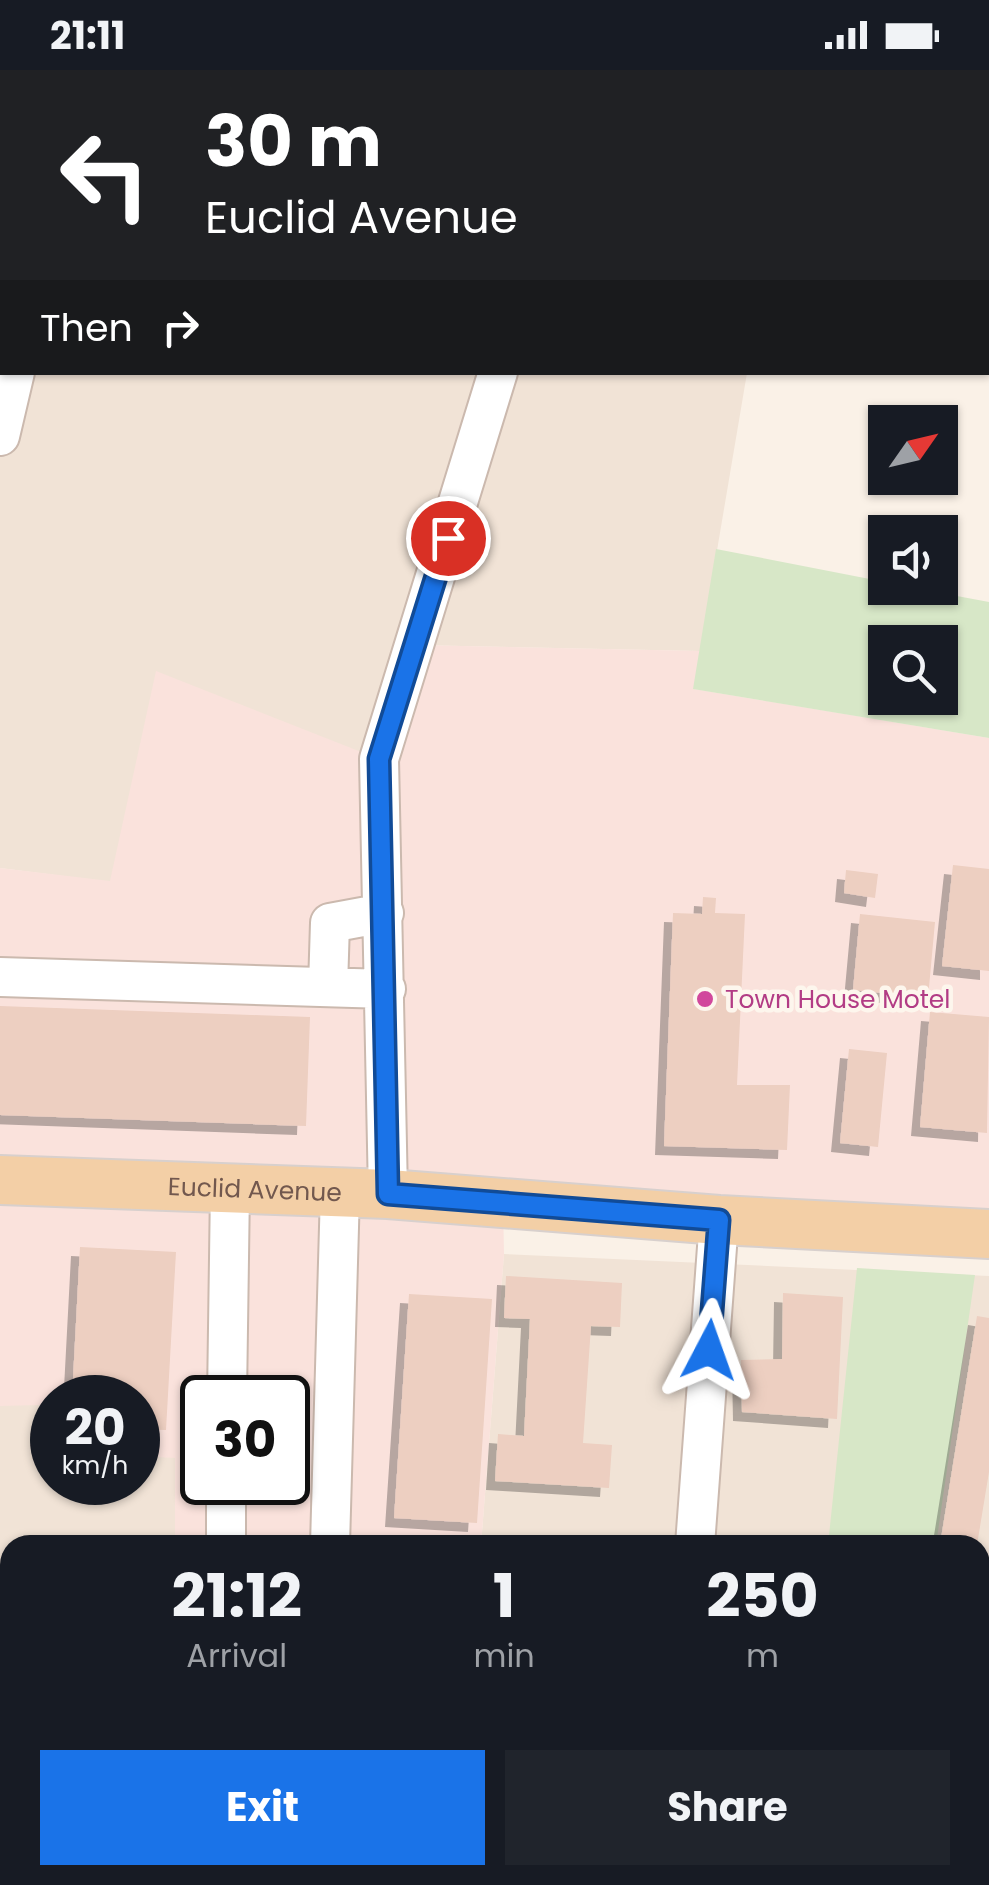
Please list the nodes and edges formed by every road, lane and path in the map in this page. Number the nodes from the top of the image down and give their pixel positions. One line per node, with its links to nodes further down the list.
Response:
1 (14, 375): 3 (street)
2 (497, 375): 4 (street)
3 (0, 436)
4 (384, 913): 6 (street); 7 (street)
5 (0, 977): 6 (street)
6 (328, 987): 7 (street)
7 (386, 989): 11 (street)
8 (0, 1180): 9 (main road, Euclid Avenue)
9 (230, 1188): 10 (main road, Euclid Avenue); 14 (street)
10 (340, 1192): 11 (main road, Euclid Avenue); 17 (street)
11 (388, 1194): 12 (main road, Euclid Avenue)
12 (719, 1220): 13 (main road, Euclid Avenue); 18 (street)
13 (989, 1234)
14 (227, 1375)
15 (226, 1505): 16 (street)
16 (226, 1535)
17 (330, 1535)
18 (697, 1535)

